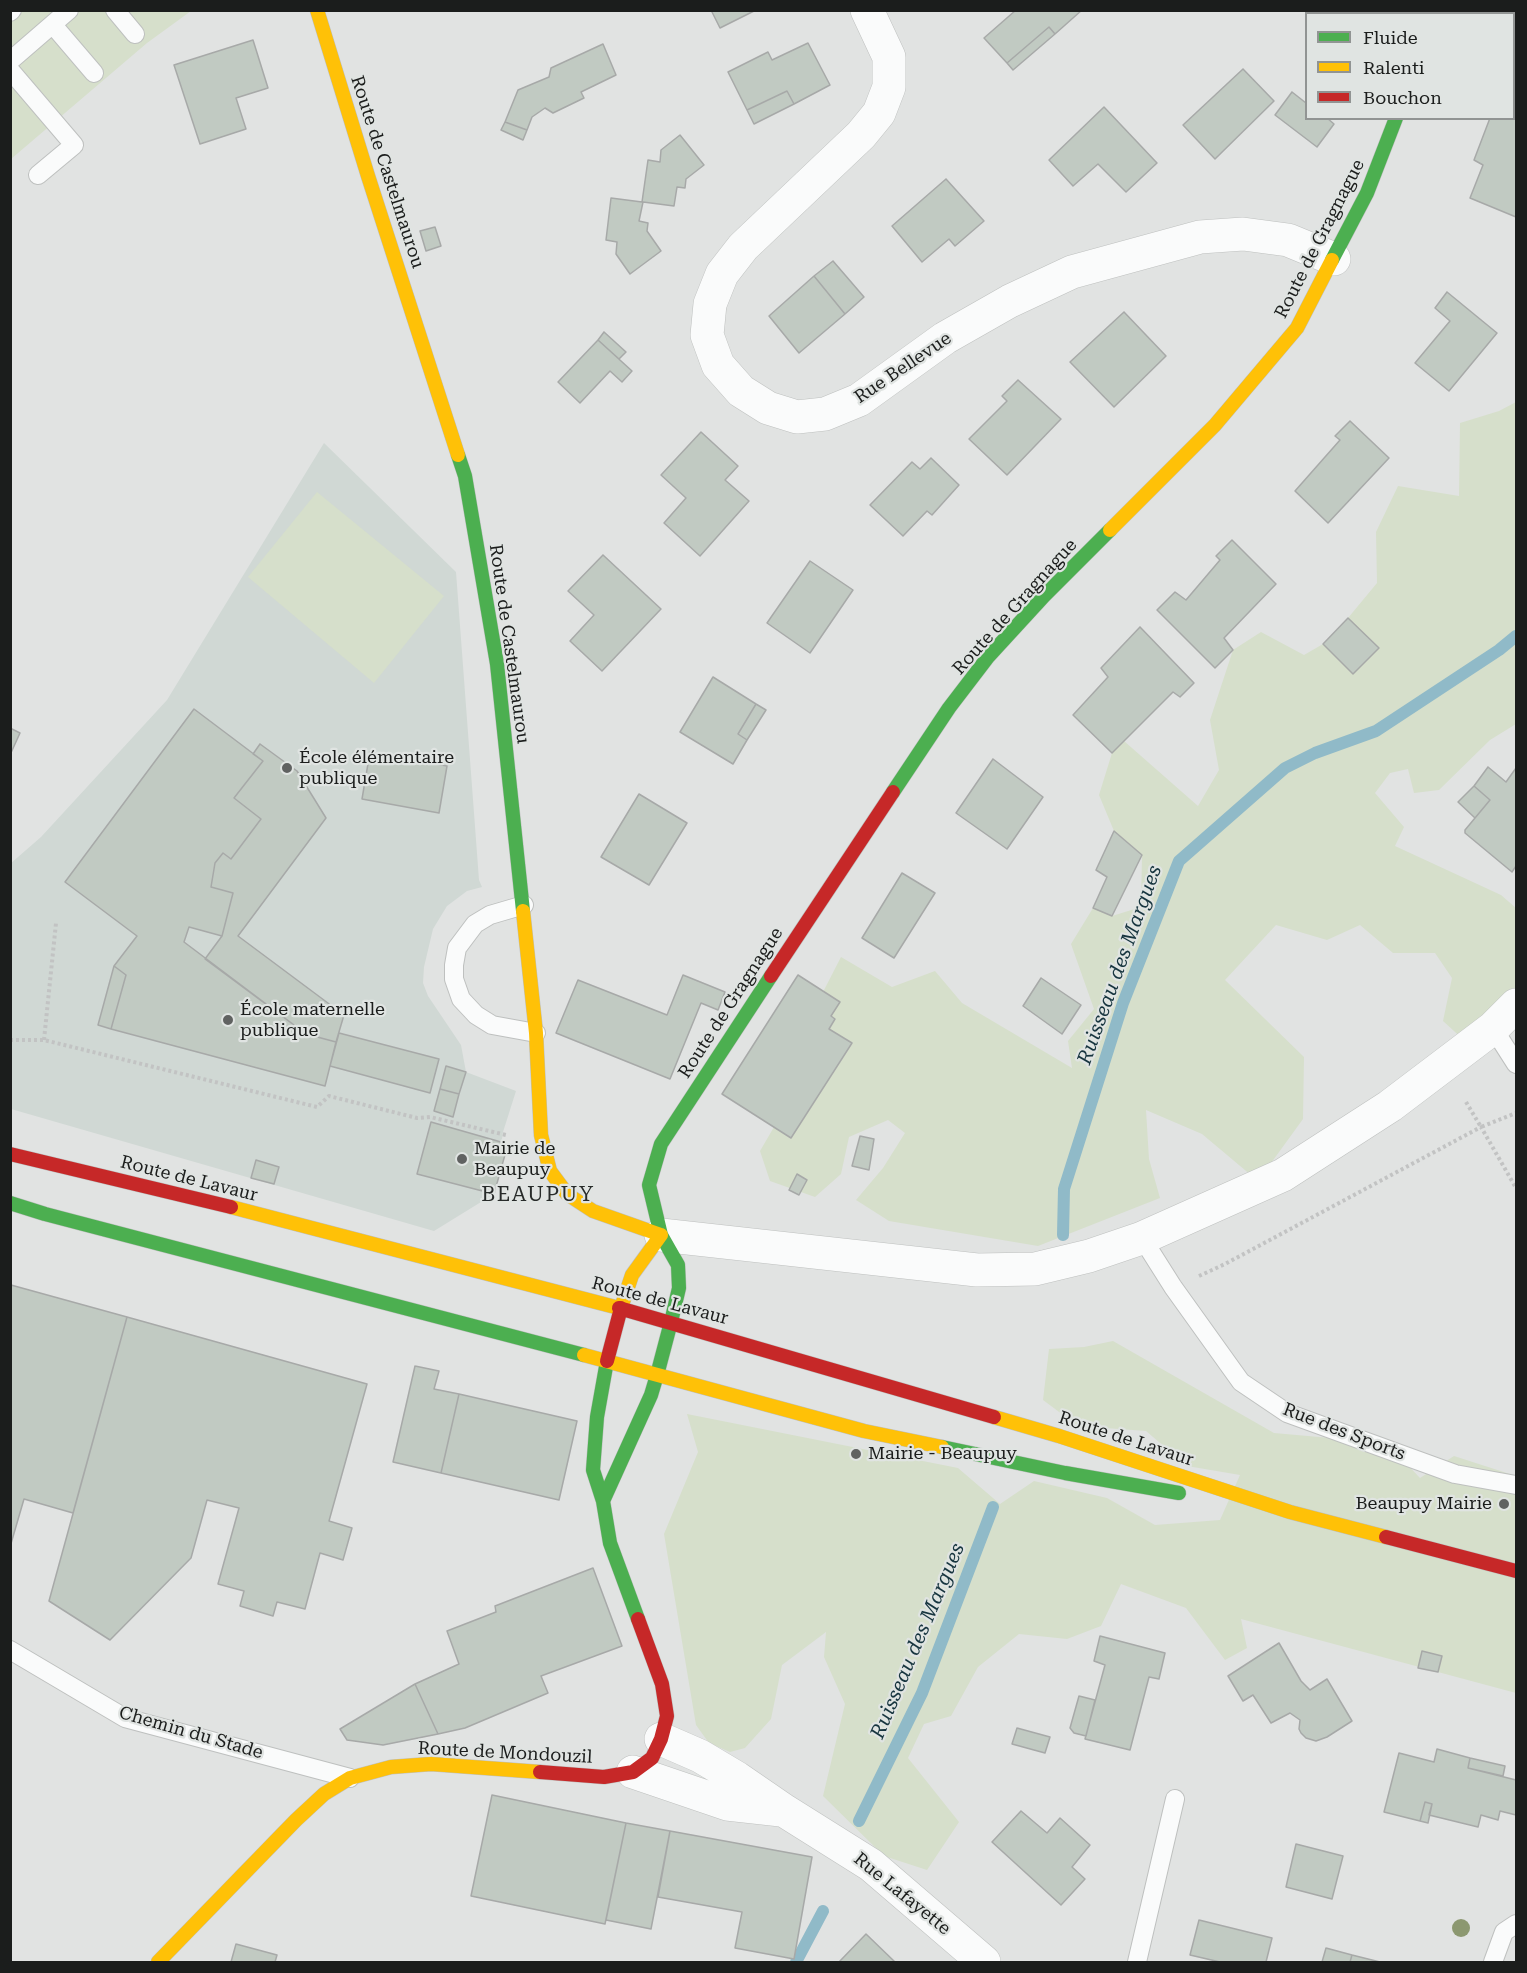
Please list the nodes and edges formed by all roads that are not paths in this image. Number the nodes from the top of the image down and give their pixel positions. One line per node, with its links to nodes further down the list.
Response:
1 (69, 10): 5 (lane)
2 (115, 10): 6 (lane)
3 (318, 10): 14 (street, Route de Castelmaurou)
4 (867, 10): 13 (street, Rue Bellevue)
5 (53, 25): 7 (lane); 9 (lane)
6 (135, 34)
7 (10, 61)
8 (10, 70): 10 (lane)
9 (94, 73)
10 (16, 89): 12 (lane)
11 (1395, 120): 13 (street, Route de Gragnague)
12 (38, 175)
13 (1334, 259): 21 (street, Route de Gragnague)
14 (524, 905): 16 (street, Route de Castelmaurou); 16 (lane)
15 (1516, 1005): 17 (street)
16 (536, 1033): 21 (street, Route de Castelmaurou)
17 (1505, 1034): 18 (lane); 22 (street)
18 (1516, 1064)
19 (10, 1154): 23 (street, Route de Lavaur)
20 (10, 1203): 25 (street, Route de Lavaur)
21 (661, 1235): 22 (street); 23 (street); 24 (street, Route de Gragnague)
22 (1142, 1238): 27 (lane, Rue des Sports)
23 (621, 1308): 24 (street, Route de Lavaur); 25 (street)
24 (671, 1322): 26 (street, Route de Gragnague); 29 (street, Route de Lavaur)
25 (607, 1361): 26 (street, Route de Lavaur); 28 (street)
26 (657, 1375): 28 (street); 29 (street, Route de Lavaur)
27 (1516, 1485)
28 (603, 1501): 32 (street)
29 (1290, 1512): 30 (street, Route de Lavaur)
30 (1516, 1571)
31 (10, 1650): 34 (lane, Chemin du Stade)
32 (661, 1740): 33 (street); 36 (street, Rue Lafayette)
33 (633, 1772): 34 (street, Route de Mondouzil); 36 (street, Rue Lafayette)
34 (350, 1778): 38 (street, Route de Mondouzil)
35 (1175, 1799): 40 (lane)
36 (786, 1811): 39 (street, Rue Lafayette)
37 (1516, 1924): 41 (lane)
38 (158, 1962)
39 (984, 1962)
40 (1137, 1962)
41 (1493, 1962)

